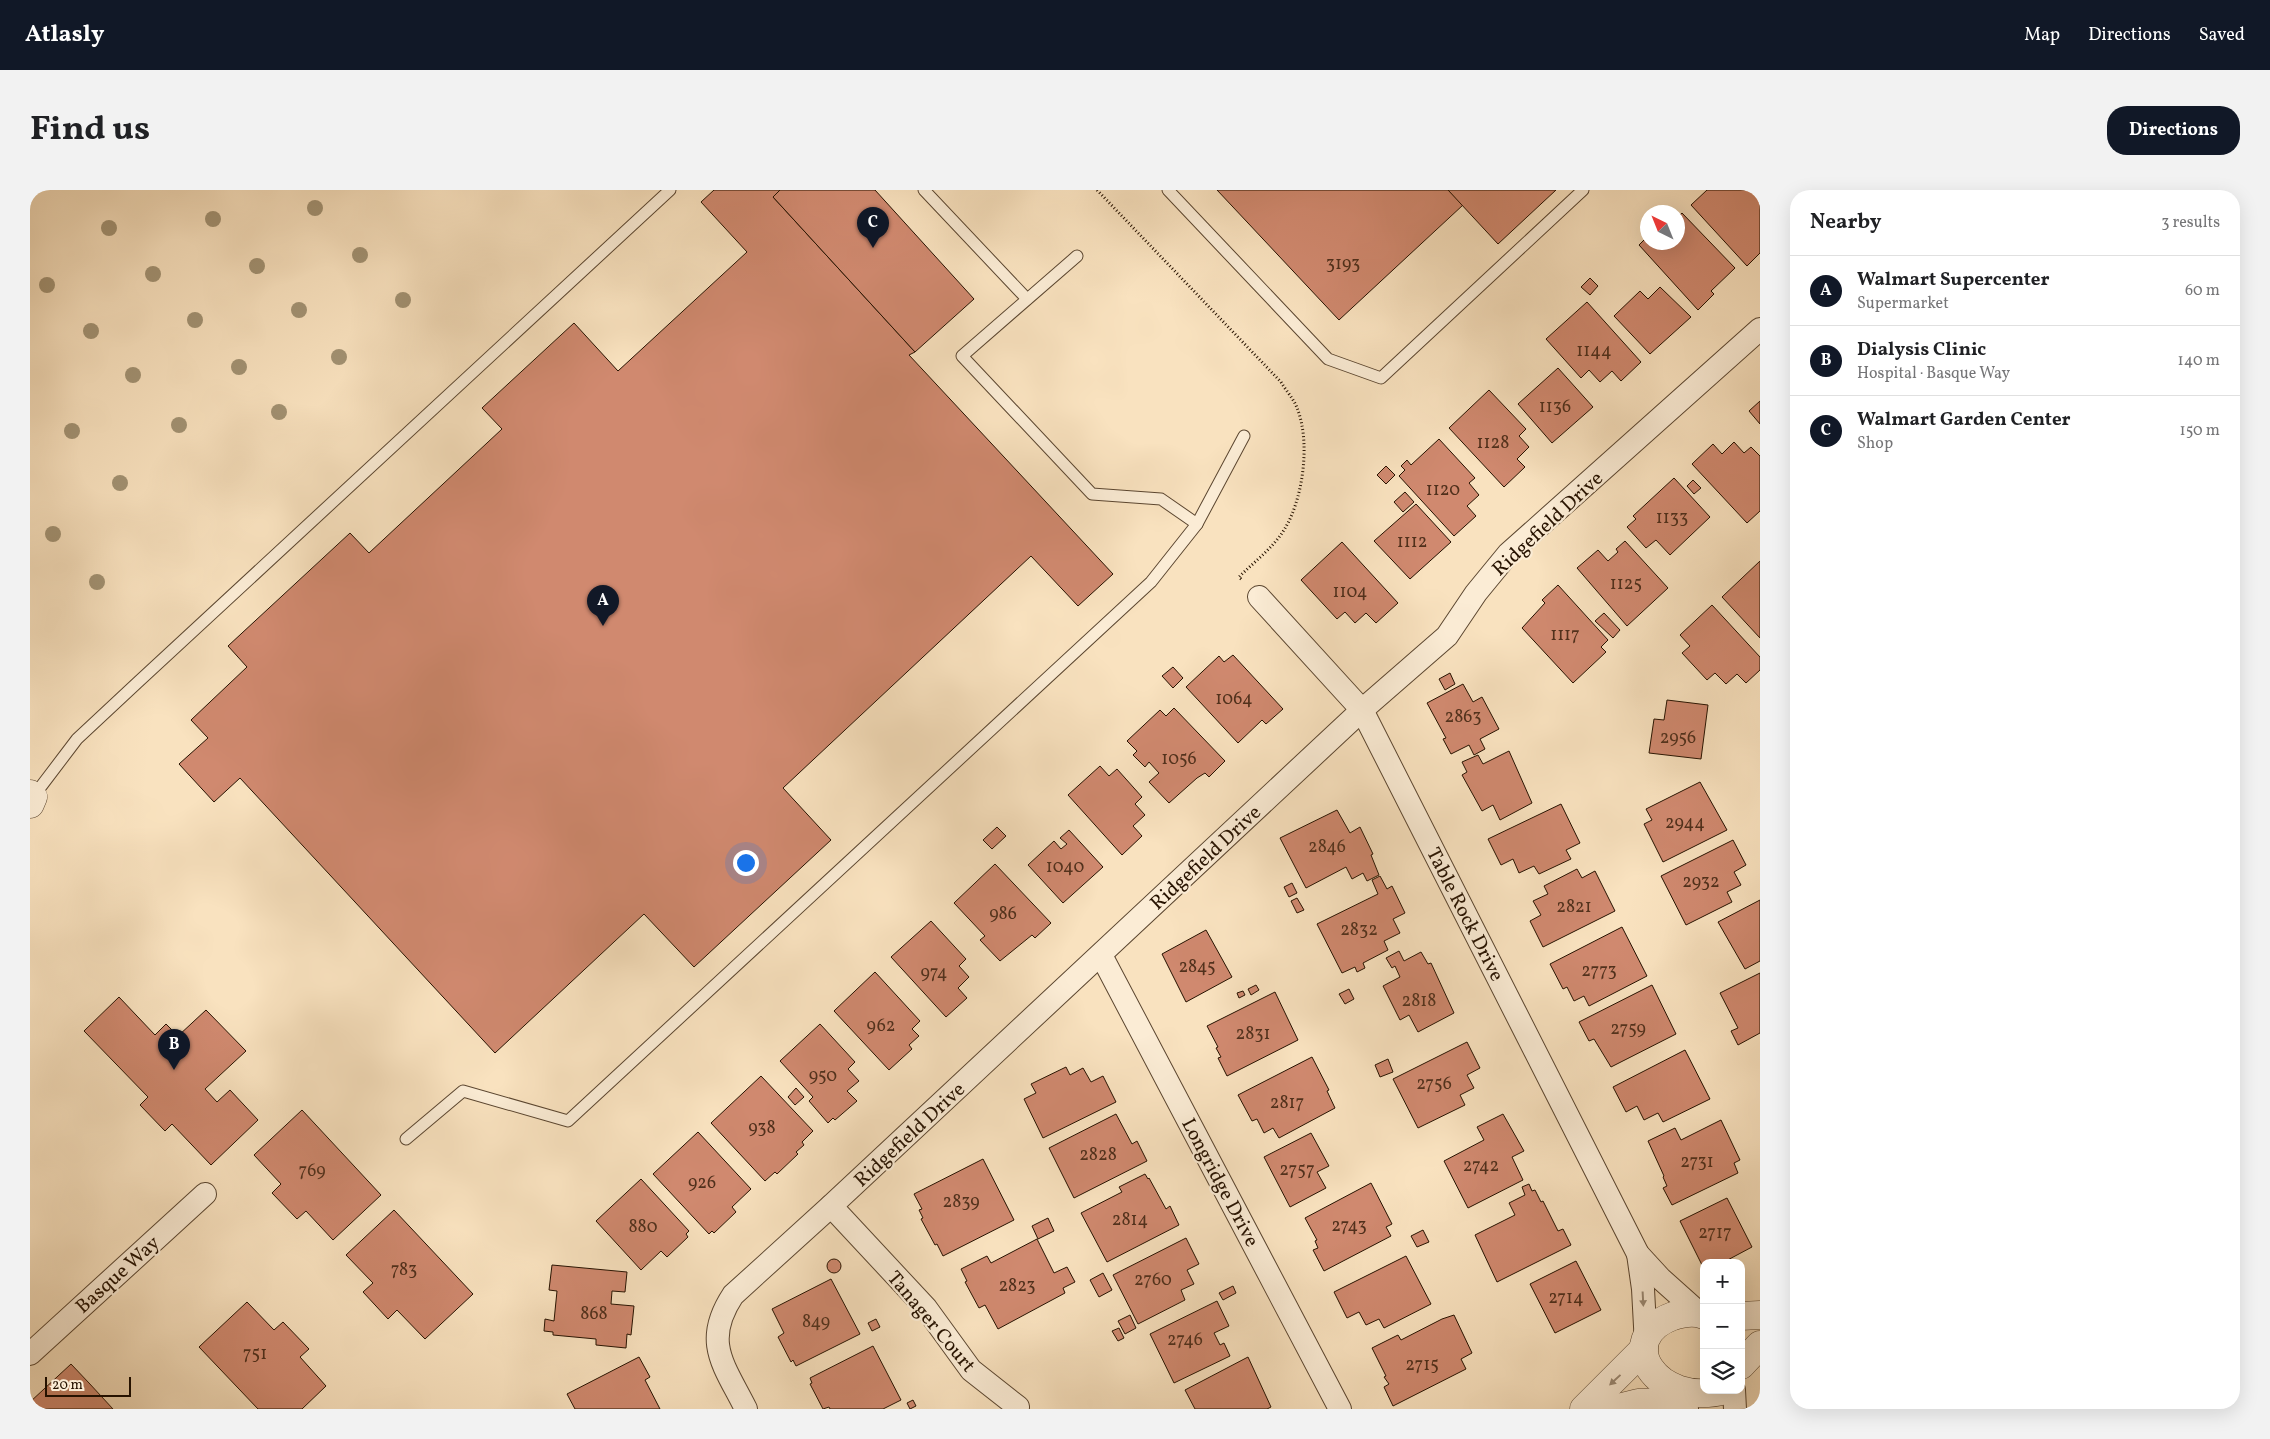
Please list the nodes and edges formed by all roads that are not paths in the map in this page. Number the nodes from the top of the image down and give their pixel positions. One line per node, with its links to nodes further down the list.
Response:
1 (670, 190): 12 (lane)
2 (924, 190): 6 (lane)
3 (1168, 190): 4 (lane)
4 (1583, 190)
5 (1077, 256): 6 (lane)
6 (1027, 299): 9 (lane)
7 (1760, 329): 11 (street, Ridgefield Drive)
8 (1244, 436): 9 (lane)
9 (1197, 524): 14 (lane)
10 (1259, 597): 11 (street, Table Rock Drive)
11 (1362, 710): 13 (street, Ridgefield Drive); 17 (street, Table Rock Drive)
12 (31, 798)
13 (1101, 955): 16 (street, Ridgefield Drive); 31 (street, Longridge Drive)
14 (406, 1139)
15 (205, 1194): 24 (street, Basque Way)
16 (831, 1206): 29 (street, Tanager Court); 30 (street, Ridgefield Drive)
17 (1638, 1254): 18 (street, Table Rock Drive); 23 (street, Table Rock Drive, one-way to 23)
18 (1700, 1312)
19 (1700, 1314): 23 (street)
20 (1760, 1315): 21 (street)
21 (1745, 1316)
22 (1760, 1345): 25 (street)
23 (1645, 1347): 28 (street); 32 (street, one-way to 32)
24 (30, 1354)
25 (1745, 1361)
26 (1720, 1394): 28 (street)
27 (1734, 1394): 34 (street)
28 (1680, 1405): 33 (street)
29 (1018, 1407)
30 (746, 1409)
31 (1340, 1409)
32 (1584, 1409)
33 (1614, 1409)
34 (1736, 1409)

